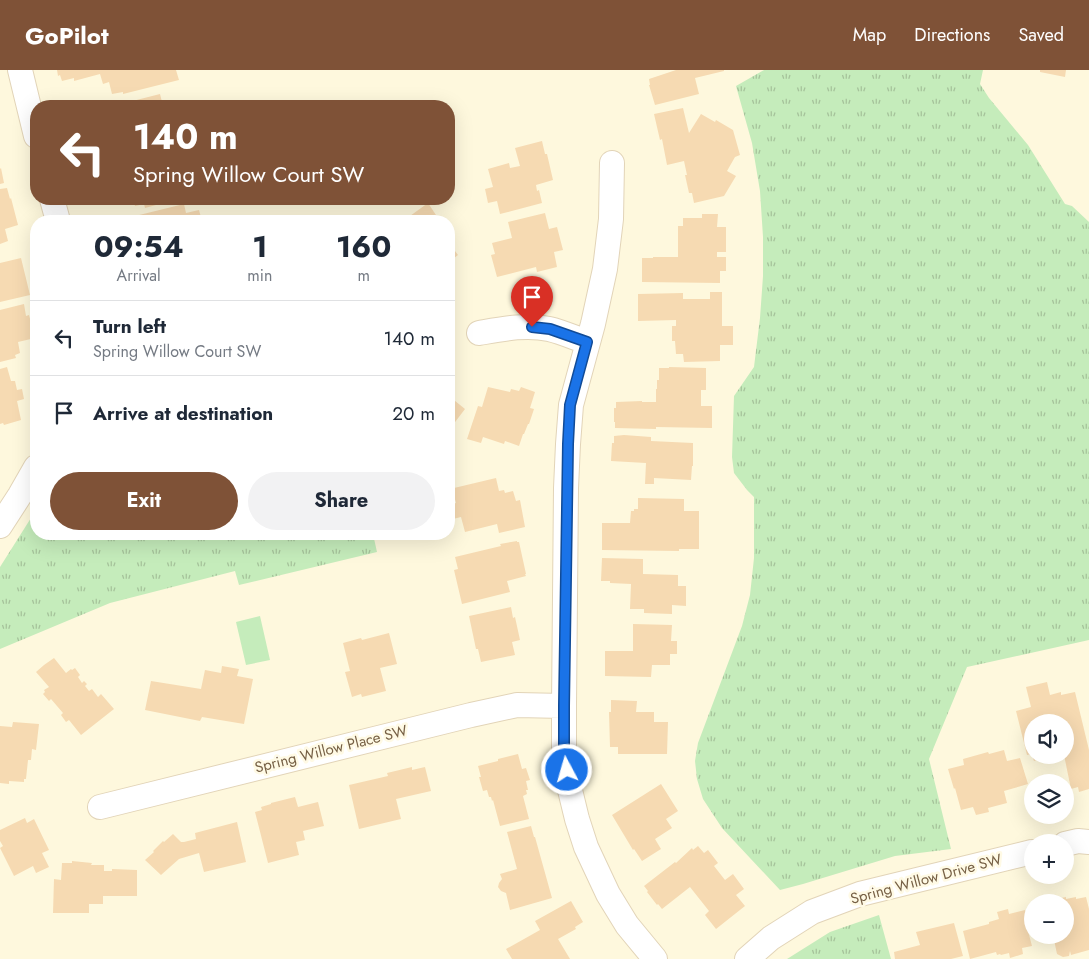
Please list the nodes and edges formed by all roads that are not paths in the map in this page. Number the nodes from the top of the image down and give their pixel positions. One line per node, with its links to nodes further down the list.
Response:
1 (20, 70): 2 (street)
2 (30, 111)
3 (612, 163): 5 (street)
4 (479, 333): 5 (street)
5 (587, 342): 8 (street)
6 (30, 478): 7 (street)
7 (0, 526)
8 (564, 706): 9 (street, Spring Willow Place SW); 13 (street)
9 (100, 807)
10 (1074, 842): 11 (street)
11 (1089, 842)
12 (1024, 854): 14 (street, Spring Willow Drive SW)
13 (655, 959)
14 (747, 959)

